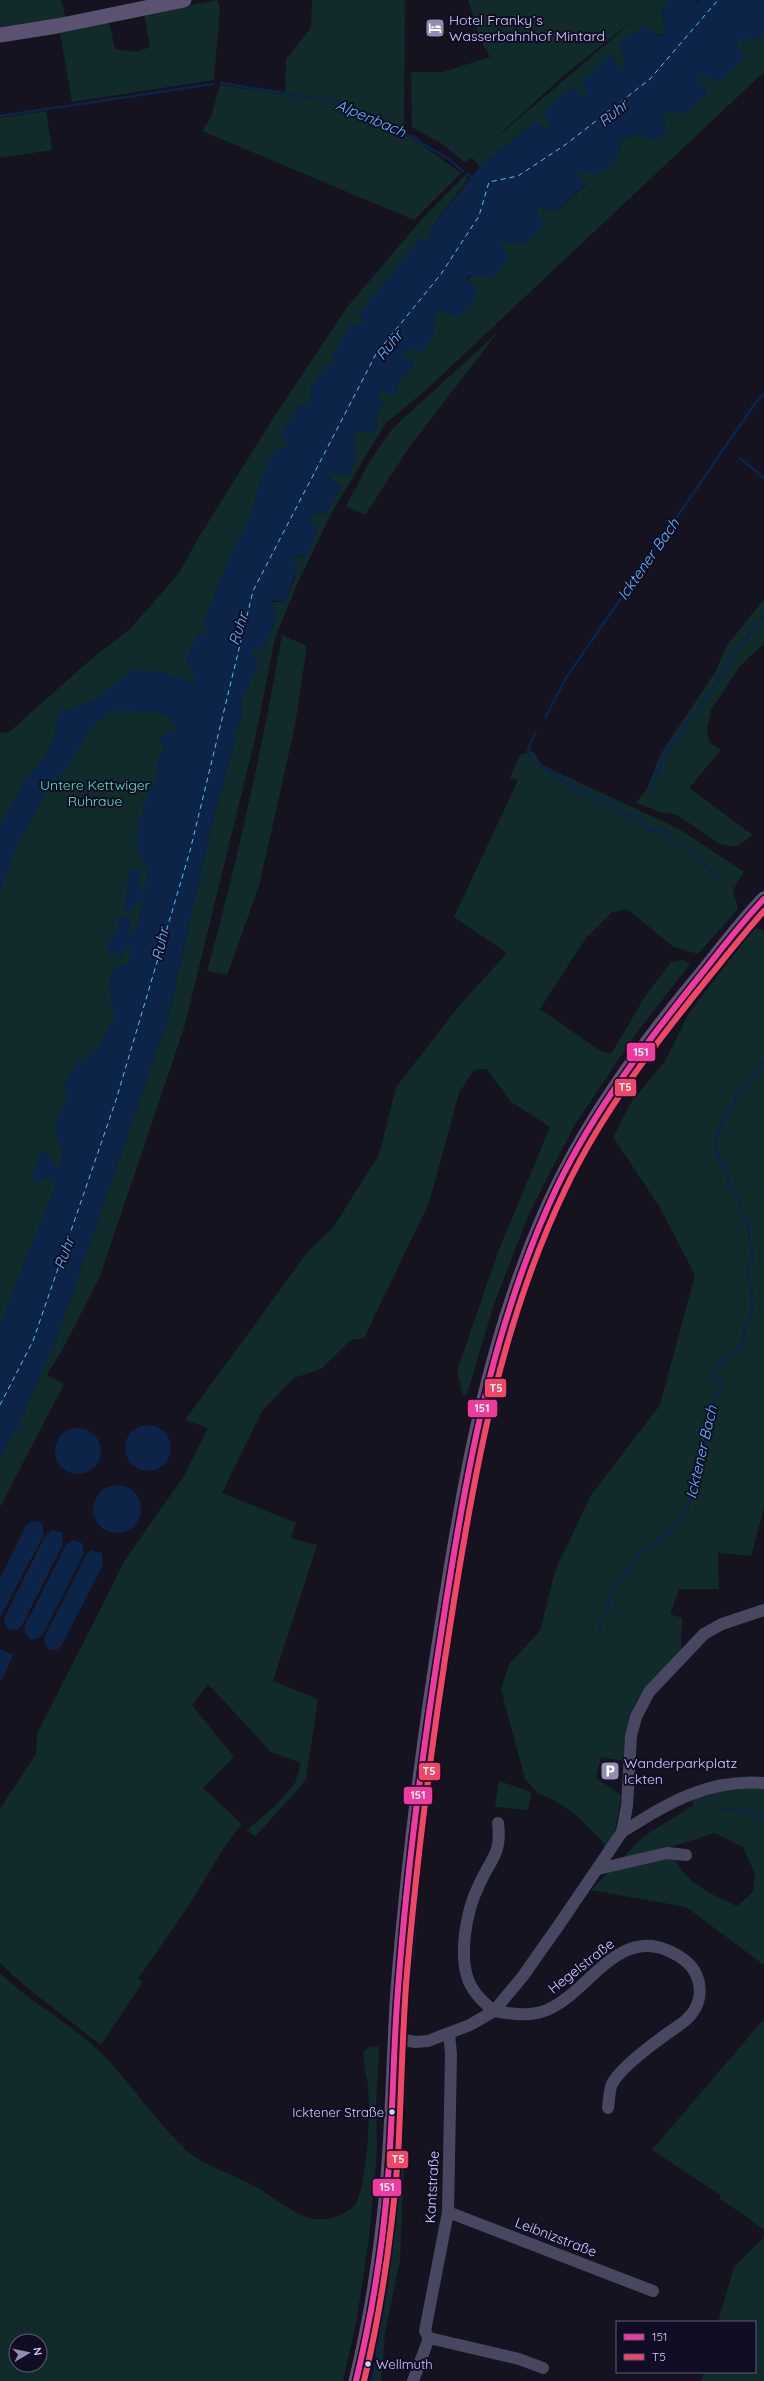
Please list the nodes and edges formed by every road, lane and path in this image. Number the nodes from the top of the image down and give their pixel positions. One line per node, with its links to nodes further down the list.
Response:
1 (184, 0): 2 (main road)
2 (0, 35)
3 (764, 899): 12 (main road)
4 (764, 1610): 7 (street)
5 (764, 1783): 7 (street)
6 (498, 1822): 10 (street)
7 (622, 1832): 9 (street)
8 (686, 1855): 9 (street)
9 (598, 1869): 10 (street)
10 (494, 2011): 11 (street); 13 (street, Hegelstraße)
11 (449, 2034): 12 (street); 14 (street, Kantstraße)
12 (395, 2038): 18 (main road)
13 (608, 2108)
14 (448, 2212): 15 (street, Leibnizstraße); 16 (street, Kantstraße)
15 (653, 2291)
16 (429, 2338): 17 (street); 19 (street, Kantstraße)
17 (543, 2368)
18 (356, 2381)
19 (413, 2381)

